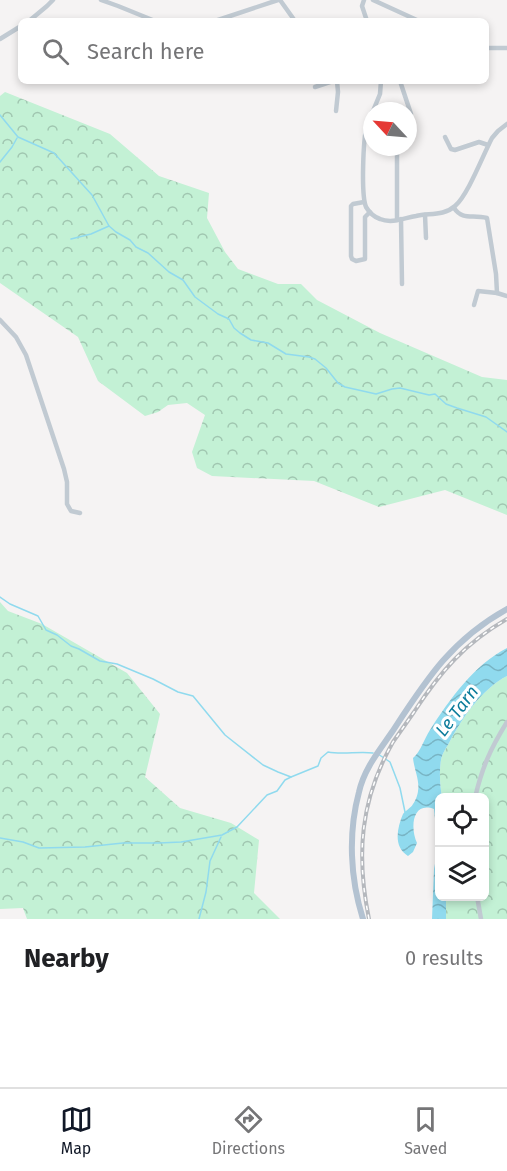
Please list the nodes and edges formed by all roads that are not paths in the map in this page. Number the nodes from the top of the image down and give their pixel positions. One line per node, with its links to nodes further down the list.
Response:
1 (52, 0): 6 (street)
2 (101, 0): 7 (street)
3 (279, 0): 8 (street); 9 (street)
4 (364, 0): 10 (street)
5 (373, 0): 11 (street)
6 (33, 18)
7 (148, 18)
8 (224, 18)
9 (293, 18)
10 (365, 18)
11 (412, 18)
12 (18, 28): 13 (street)
13 (0, 39)
14 (489, 48): 15 (street)
15 (507, 48)
16 (325, 84): 20 (street)
17 (336, 84): 23 (street)
18 (381, 84): 21 (street)
19 (401, 84): 22 (street)
20 (315, 87)
21 (376, 102)
22 (407, 102)
23 (336, 111)
24 (507, 124): 26 (street)
25 (445, 137): 26 (street)
26 (488, 145): 30 (street)
27 (364, 156): 29 (street)
28 (397, 156): 33 (street)
29 (364, 202): 31 (street); 31 (street)
30 (454, 208): 32 (street); 36 (street)
31 (370, 212): 33 (street)
32 (425, 215): 33 (street); 34 (street)
33 (399, 220): 35 (street)
34 (426, 238)
35 (402, 284)
36 (497, 293): 37 (street); 38 (street)
37 (507, 296)
38 (474, 305)
39 (0, 320): 40 (street)
40 (80, 513)
41 (507, 609): 45 (main road)
42 (507, 722): 43 (street)
43 (476, 793)
44 (478, 901): 46 (street)
45 (363, 919)
46 (482, 919)

